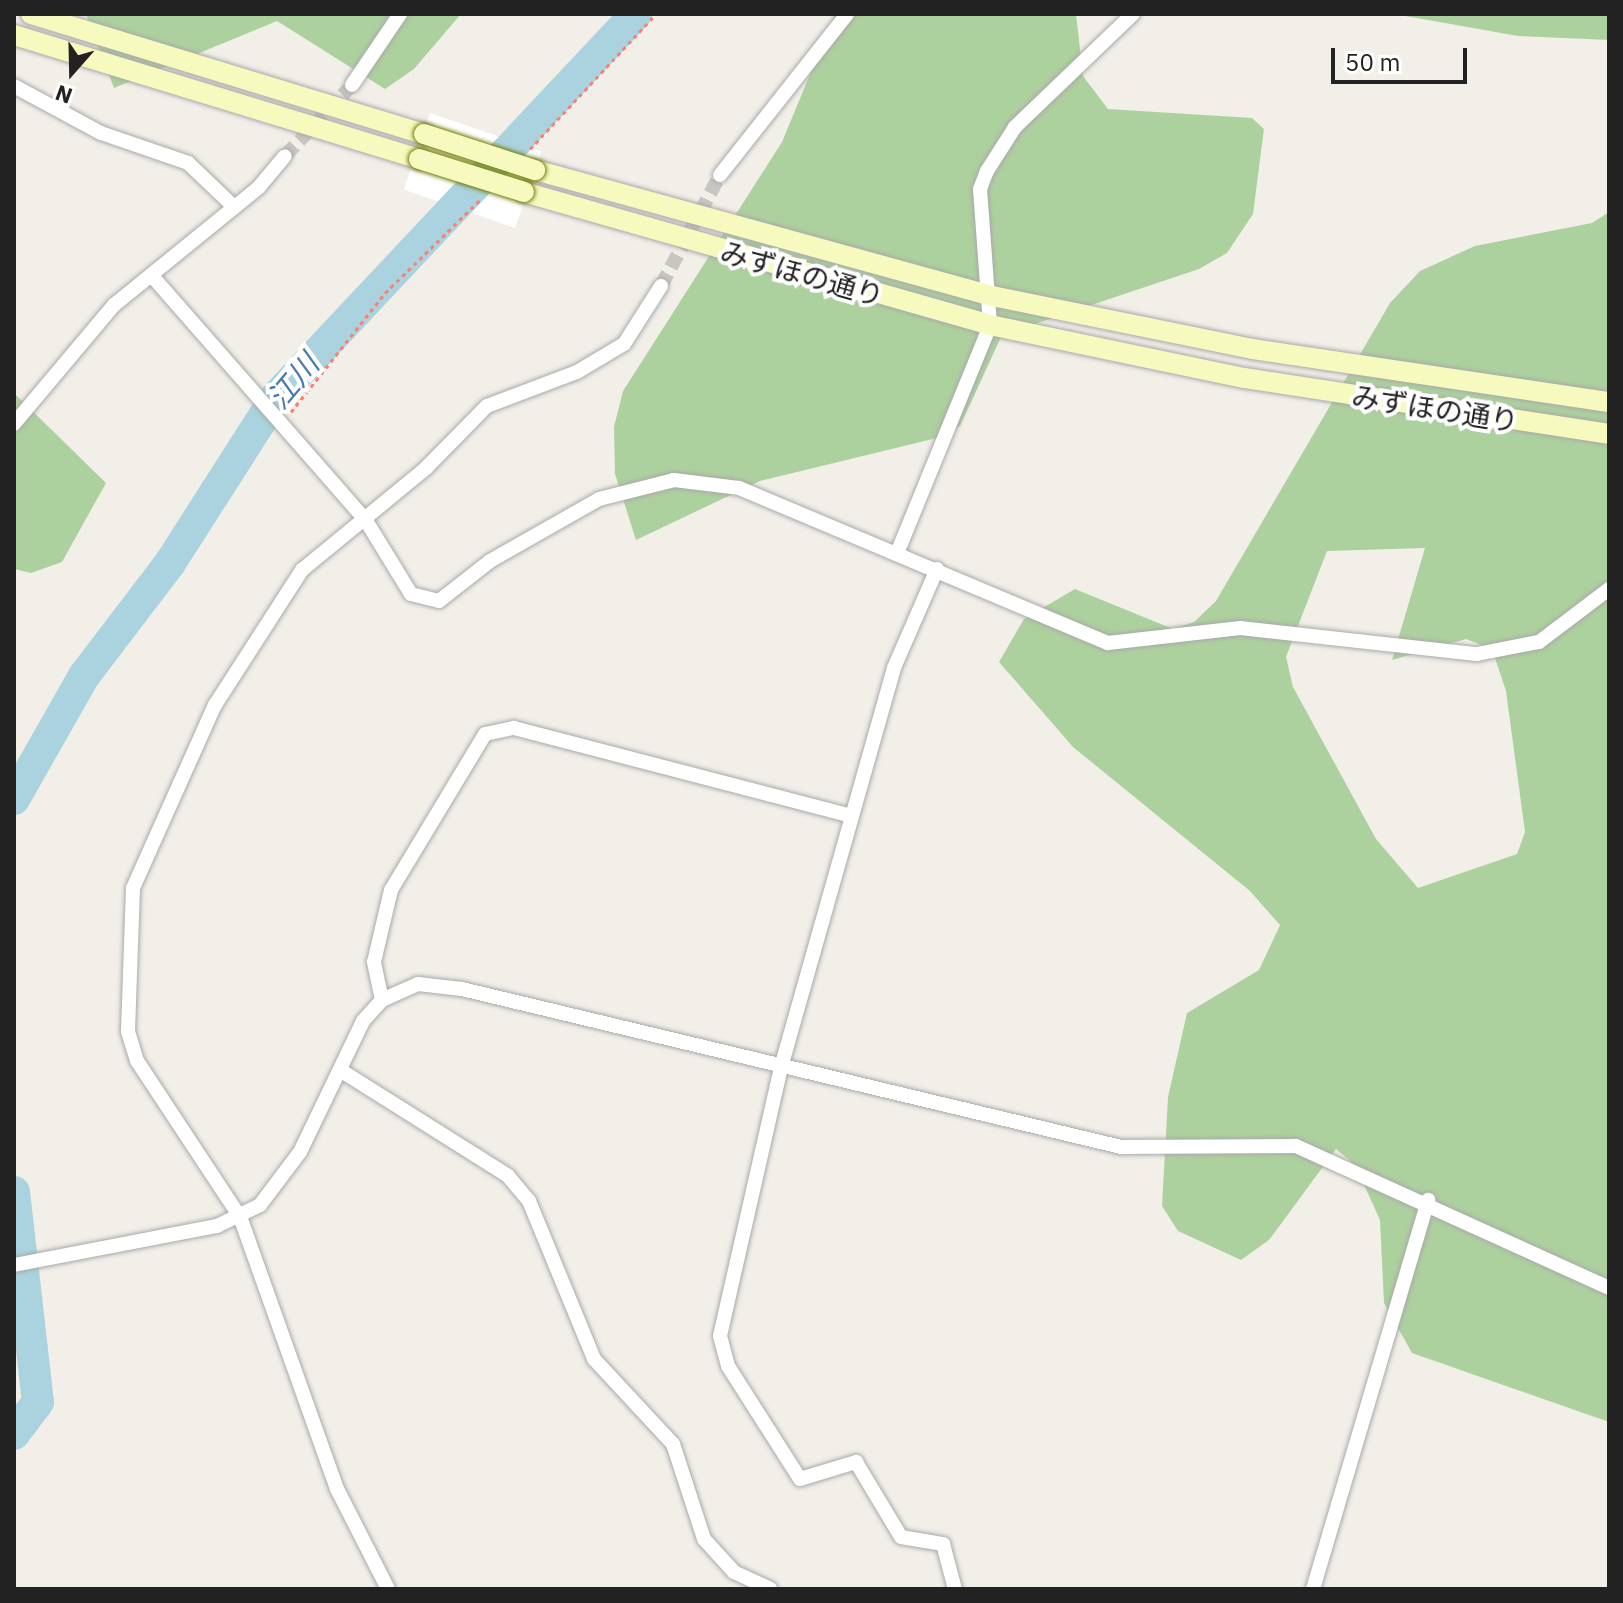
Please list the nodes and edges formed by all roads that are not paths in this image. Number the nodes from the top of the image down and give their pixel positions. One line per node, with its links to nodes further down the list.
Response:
1 (31, 14): 13 (street, みずほの通り, bridge)
2 (400, 14): 6 (street)
3 (847, 14): 9 (street)
4 (1133, 14): 13 (street)
5 (14, 35): 14 (street, みずほの通り, bridge)
6 (352, 85)
7 (14, 86): 10 (street)
8 (285, 156): 10 (street)
9 (720, 175)
10 (231, 204): 11 (street)
11 (152, 276): 16 (street); 18 (street)
12 (661, 286): 18 (street)
13 (992, 296): 14 (street); 15 (street, みずほの通り)
14 (990, 325): 17 (street, みずほの通り); 19 (street)
15 (1609, 402)
16 (14, 424)
17 (1609, 434)
18 (365, 519): 19 (street); 27 (street)
19 (898, 551): 20 (street)
20 (937, 569): 21 (street); 22 (street)
21 (1609, 589)
22 (852, 816): 23 (street); 24 (street)
23 (382, 1000): 24 (street); 25 (street)
24 (782, 1063): 26 (street); 32 (street)
25 (340, 1070): 27 (street); 31 (street)
26 (1428, 1200): 29 (street); 33 (street)
27 (240, 1217): 28 (street); 30 (street)
28 (14, 1265)
29 (1609, 1288)
30 (388, 1589)
31 (770, 1589)
32 (955, 1589)
33 (1313, 1589)

